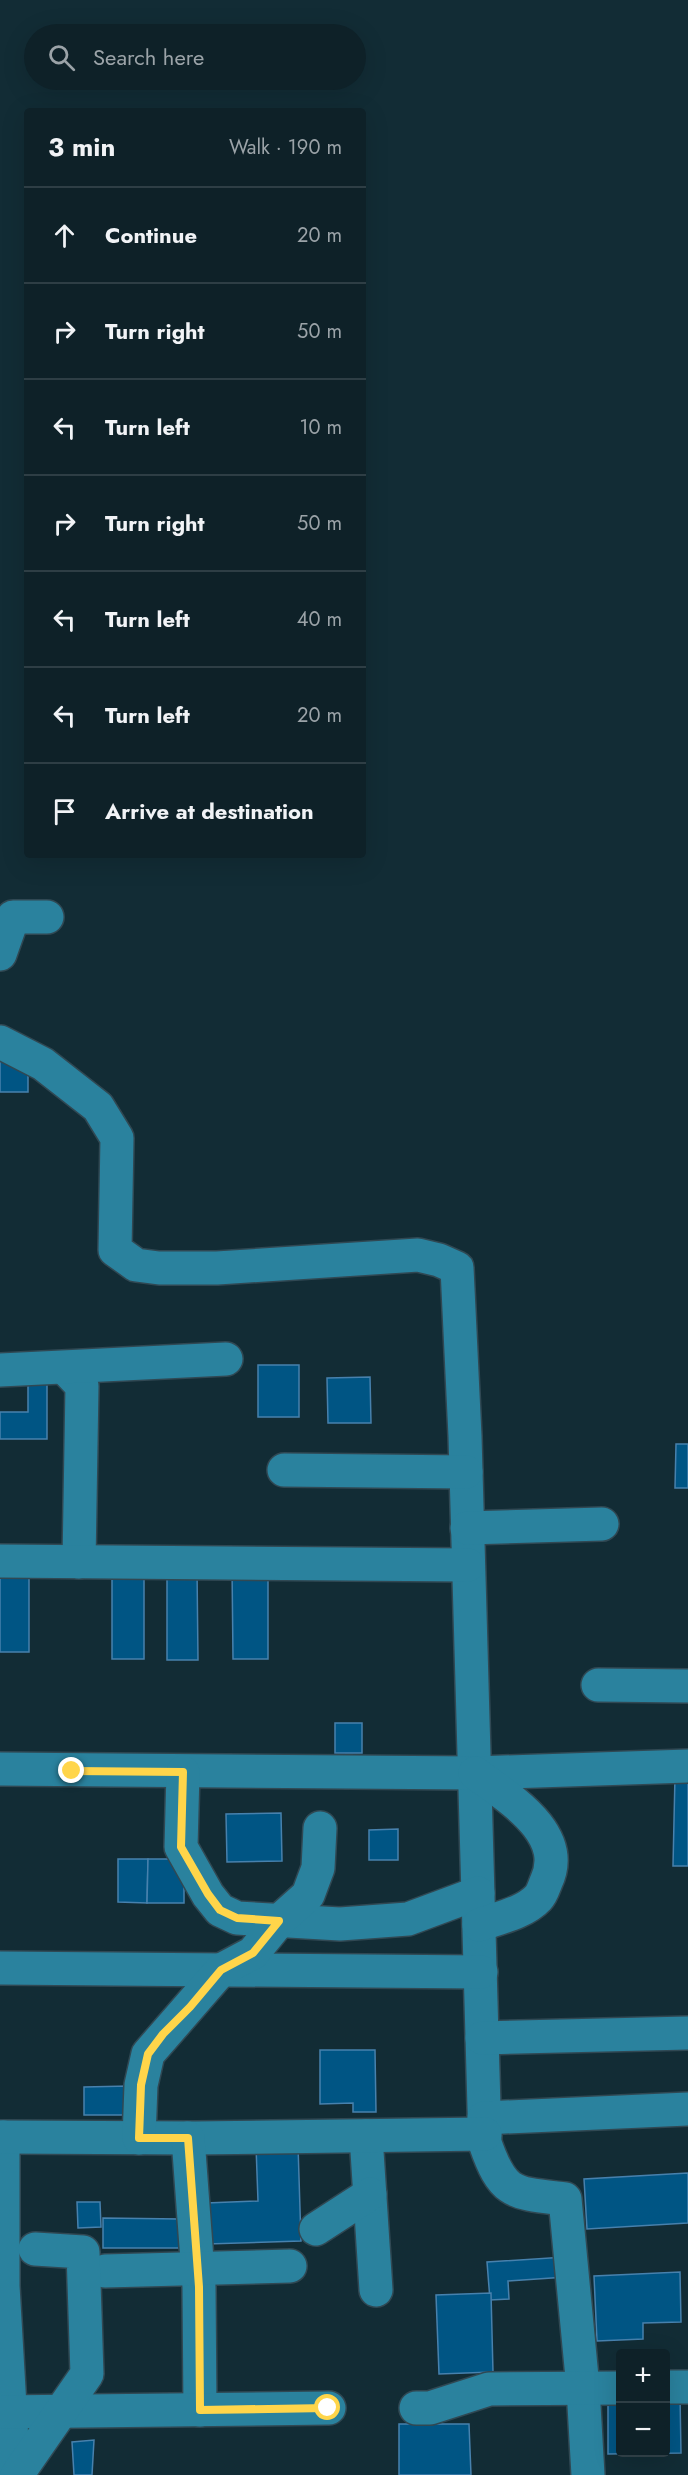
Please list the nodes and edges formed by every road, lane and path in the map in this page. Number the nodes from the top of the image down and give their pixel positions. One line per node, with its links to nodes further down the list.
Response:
1 (46, 917): 2 (street)
2 (6, 918): 3 (street)
3 (0, 954)
4 (0, 1042): 9 (street)
5 (226, 1359): 6 (street)
6 (65, 1368): 7 (street); 13 (street)
7 (0, 1370)
8 (284, 1470): 9 (street)
9 (466, 1472): 11 (street)
10 (602, 1524): 11 (street)
11 (467, 1528): 14 (street)
12 (0, 1561): 13 (street)
13 (79, 1562): 14 (street)
14 (468, 1565): 20 (street)
15 (598, 1685): 16 (street)
16 (688, 1686)
17 (688, 1766): 20 (street)
18 (0, 1769): 19 (street)
19 (183, 1772): 20 (street); 23 (street)
20 (475, 1773): 22 (street); 24 (street)
21 (320, 1828): 23 (street)
22 (478, 1893): 23 (street); 24 (street)
23 (279, 1921): 26 (street)
24 (479, 1925): 27 (street)
25 (0, 1968): 26 (street)
26 (221, 1970): 27 (street); 34 (street)
27 (481, 1972): 29 (street)
28 (688, 2033): 29 (street)
29 (482, 2038): 31 (street)
30 (688, 2109): 31 (street)
31 (485, 2126): 32 (street); 45 (street)
32 (366, 2136): 35 (street); 36 (street)
33 (1, 2137): 34 (street); 50 (street)
34 (139, 2138): 35 (street)
35 (188, 2138): 40 (street)
36 (370, 2194): 37 (street); 42 (street)
37 (316, 2229)
38 (35, 2249): 51 (street)
39 (290, 2266): 40 (street)
40 (198, 2269): 41 (street); 49 (street)
41 (105, 2271)
42 (376, 2290)
43 (670, 2387): 44 (street)
44 (688, 2387)
45 (583, 2388): 46 (street); 48 (street); 53 (street)
46 (616, 2388)
47 (328, 2408): 49 (street)
48 (416, 2408)
49 (200, 2410): 51 (street)
50 (6, 2412): 51 (street); 52 (street)
51 (61, 2412): 52 (street)
52 (15, 2475)
53 (588, 2475)

